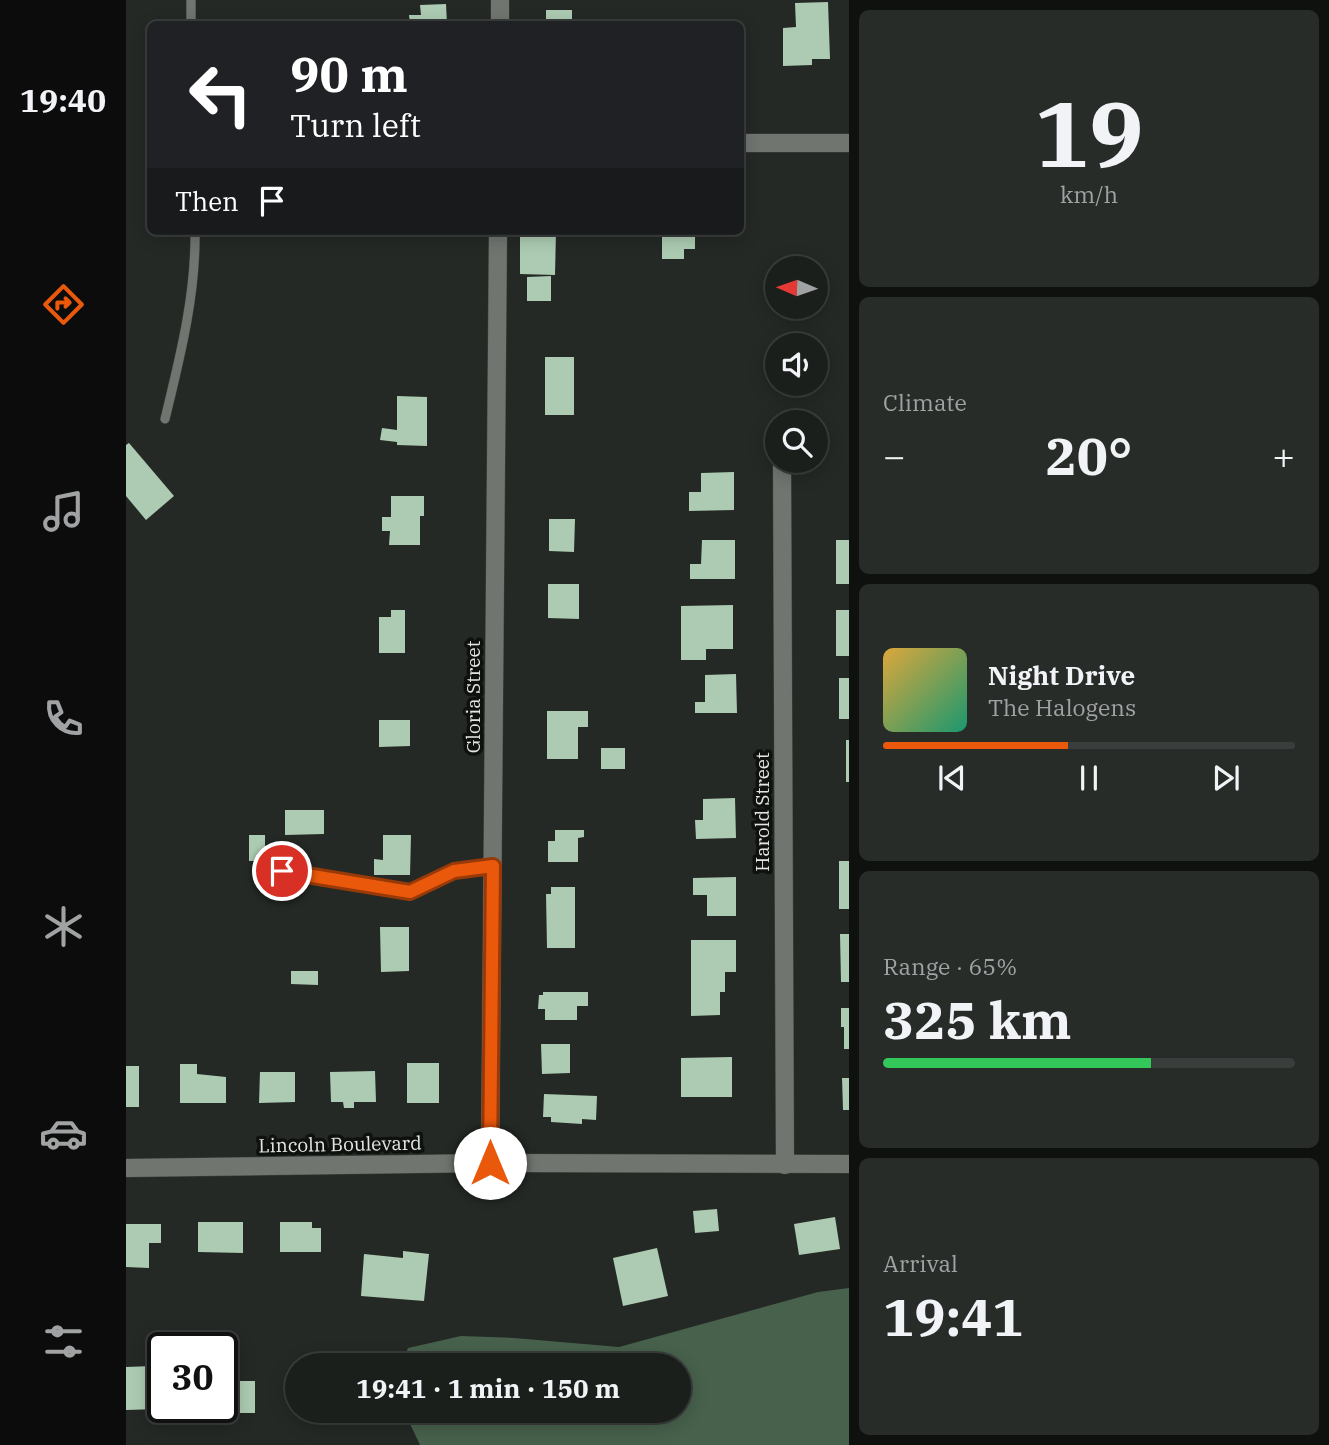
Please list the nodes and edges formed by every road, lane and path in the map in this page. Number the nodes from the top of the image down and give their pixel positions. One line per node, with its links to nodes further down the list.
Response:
1 (191, 0): 3 (lane)
2 (500, 0): 4 (street)
3 (191, 21)
4 (500, 21)
5 (744, 143): 6 (street)
6 (849, 143)
7 (195, 235): 9 (lane)
8 (498, 235): 11 (street, Gloria Street)
9 (165, 419)
10 (782, 473): 14 (street, Harold Street)
11 (493, 866): 12 (lane); 13 (street, Gloria Street)
12 (282, 871)
13 (490, 1163): 14 (street, Lincoln Boulevard); 16 (street, Lincoln Boulevard)
14 (785, 1164): 15 (street, Lincoln Boulevard)
15 (849, 1164)
16 (126, 1168)

